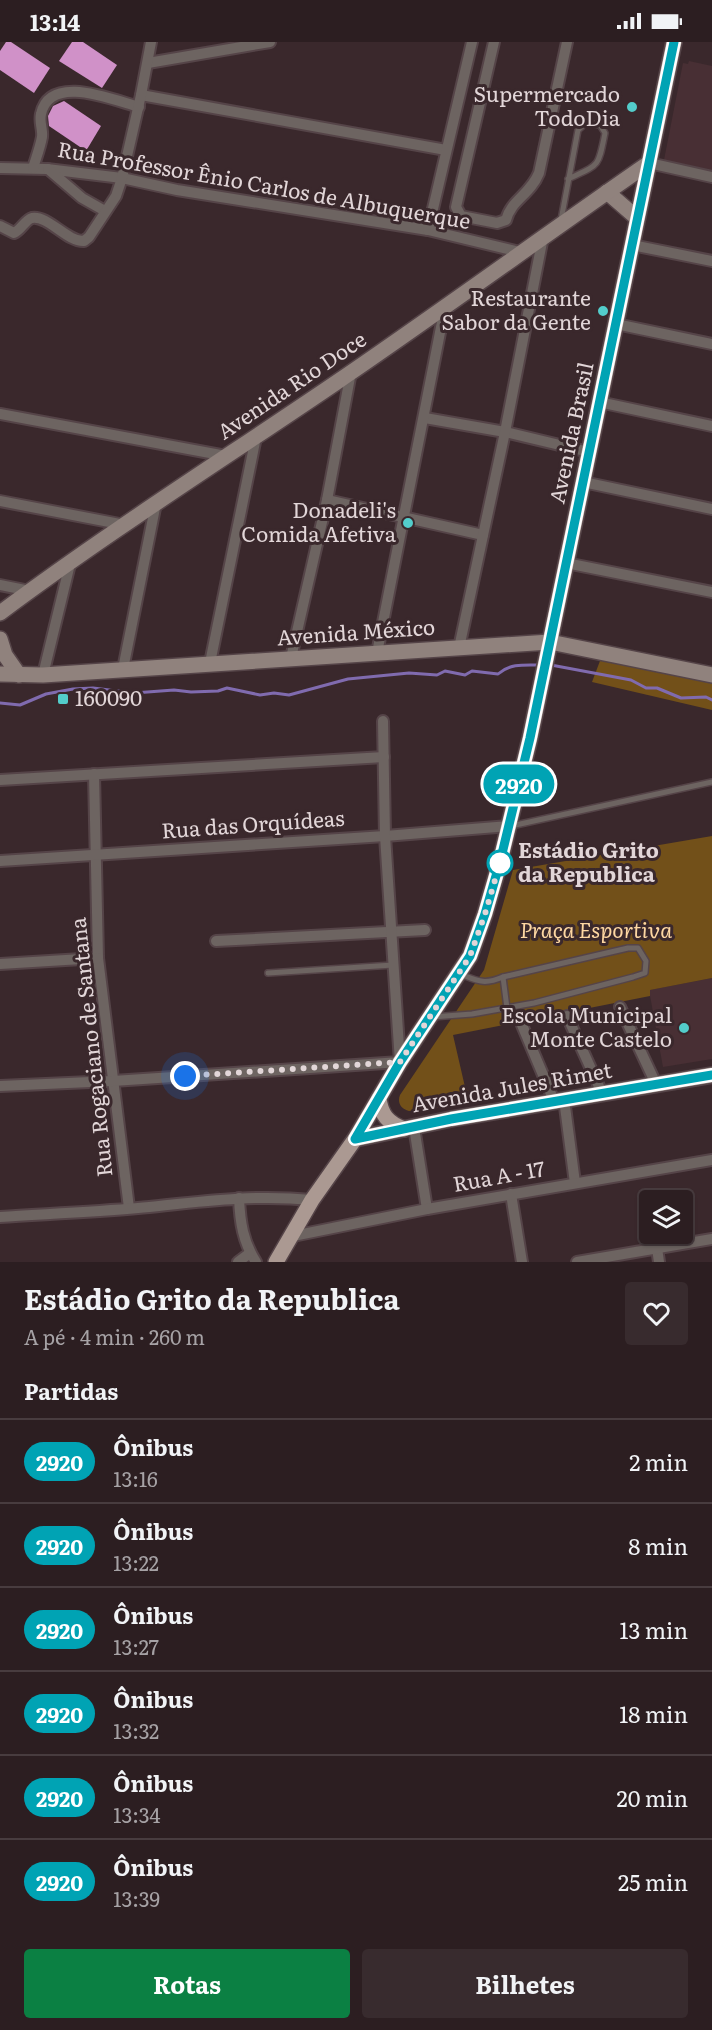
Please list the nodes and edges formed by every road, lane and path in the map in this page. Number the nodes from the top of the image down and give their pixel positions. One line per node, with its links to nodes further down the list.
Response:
1 (151, 42): 7 (street)
2 (270, 42): 7 (street)
3 (472, 42): 10 (street)
4 (494, 42): 5 (street)
5 (567, 42)
6 (674, 42): 11 (main road, Avenida Brasil)
7 (148, 63): 8 (street)
8 (141, 95): 9 (street); 10 (street)
9 (139, 107): 13 (street); 16 (street)
10 (446, 150): 23 (street)
11 (649, 163): 15 (street); 18 (street, Avenida Rio Doce); 20 (main road, Avenida Brasil)
12 (0, 168): 13 (street, Rua Professor Ênio Carlos de Albuquerque)
13 (33, 168): 14 (street, Rua Professor Ênio Carlos de Albuquerque)
14 (47, 169): 16 (street, Rua Professor Ênio Carlos de Albuquerque); 19 (street)
15 (712, 177)
16 (122, 178): 19 (street); 23 (street, Rua Professor Ênio Carlos de Albuquerque)
17 (568, 179): 17 (lane); 21 (lane)
18 (607, 192): 20 (street); 21 (street, Avenida Rio Doce)
19 (105, 211): 22 (street)
20 (637, 218): 25 (main road, Avenida Brasil)
21 (560, 224): 24 (street, Avenida Rio Doce)
22 (0, 225)
23 (428, 230): 26 (street, Rua Professor Ênio Carlos de Albuquerque)
24 (543, 237): 26 (street, Avenida Rio Doce); 36 (street)
25 (632, 245): 27 (street); 29 (main road, Avenida Brasil)
26 (520, 252): 28 (street, Avenida Rio Doce)
27 (712, 261)
28 (445, 307): 31 (street, Avenida Rio Doce); 34 (street)
29 (616, 324): 30 (street); 32 (main road, Avenida Brasil)
30 (712, 344)
31 (351, 372): 37 (street, Avenida Rio Doce); 41 (street)
32 (599, 402): 35 (street); 38 (main road, Avenida Brasil)
33 (0, 414): 39 (street)
34 (425, 418): 36 (street); 45 (street)
35 (712, 426)
36 (505, 432): 38 (street); 47 (street)
37 (256, 437): 39 (street, Avenida Rio Doce); 59 (street)
38 (589, 452): 40 (main road, Avenida Brasil)
39 (226, 456): 43 (street, Avenida Rio Doce)
40 (583, 482): 44 (street); 48 (main road, Avenida Brasil)
41 (327, 500): 45 (street); 58 (street)
42 (0, 501): 46 (street)
43 (156, 503): 46 (street, Avenida Rio Doce); 60 (street)
44 (712, 509)
45 (405, 516): 47 (street); 57 (street)
46 (125, 525): 49 (street, Avenida Rio Doce)
47 (483, 535): 55 (street)
48 (566, 563): 52 (street); 56 (main road, Avenida Brasil)
49 (70, 564): 51 (street, Avenida Rio Doce); 63 (street)
50 (0, 585): 51 (street)
51 (30, 591): 53 (street, Avenida Rio Doce)
52 (712, 592)
53 (3, 612)
54 (0, 639): 62 (street)
55 (459, 648): 56 (street, Avenida México); 57 (street, Avenida México)
56 (548, 649): 64 (street, Avenida México); 70 (main road, Avenida Brasil)
57 (377, 653): 58 (street, Avenida México)
58 (291, 658): 59 (street, Avenida México)
59 (210, 663): 60 (street, Avenida México)
60 (123, 669): 63 (street, Avenida México)
61 (0, 674): 62 (street, Avenida México)
62 (19, 675): 63 (street, Avenida México)
63 (43, 675)
64 (712, 675)
65 (383, 721): 66 (street)
66 (384, 757): 67 (street); 71 (street)
67 (94, 774): 68 (street); 72 (street, Rua Rogaciano de Santana)
68 (0, 780)
69 (712, 782): 70 (lane)
70 (509, 826): 71 (street, Rua das Orquídeas); 81 (main road, Avenida Brasil)
71 (385, 836): 72 (street, Rua das Orquídeas); 75 (street)
72 (95, 854): 73 (street, Rua das Orquídeas); 77 (street, Rua Rogaciano de Santana)
73 (0, 861)
74 (425, 930): 75 (street)
75 (390, 933): 76 (street); 79 (street)
76 (216, 941)
77 (98, 958): 78 (street); 90 (street, Rua Rogaciano de Santana)
78 (0, 964)
79 (393, 965): 80 (lane); 88 (street)
80 (268, 973)
81 (459, 974): 82 (lane); 86 (main road, Avenida Brasil)
82 (503, 977): 84 (lane); 84 (lane)
83 (620, 1007): 91 (street)
84 (507, 1008): 86 (lane)
85 (567, 1016): 93 (street)
86 (430, 1017): 88 (main road, Avenida Brasil)
87 (522, 1025): 95 (street)
88 (400, 1062): 90 (street); 94 (main road, Avenida Brasil)
89 (712, 1075): 91 (street, Avenida Jules Rimet)
90 (113, 1081): 92 (street); 103 (street, Rua Rogaciano de Santana)
91 (656, 1084): 93 (street, Avenida Jules Rimet)
92 (0, 1086)
93 (602, 1093): 95 (street, Avenida Jules Rimet)
94 (379, 1098): 96 (main road); 97 (main road, Avenida Brasil)
95 (559, 1100): 96 (street, Avenida Jules Rimet); 99 (street)
96 (409, 1128): 97 (street, Avenida Jules Rimet); 104 (street)
97 (355, 1139): 102 (main road, Avenida Brasil)
98 (712, 1160): 99 (street, Rua A - 17)
99 (575, 1183): 100 (street, Rua A - 17)
100 (511, 1194): 104 (street, Rua A - 17); 112 (street)
101 (239, 1198): 102 (street); 103 (street); 109 (street)
102 (312, 1200): 106 (main road, Avenida Brasil)
103 (129, 1208): 105 (street)
104 (427, 1209): 106 (street, Rua A - 17)
105 (0, 1217)
106 (293, 1236): 111 (main road, Avenida Brasil)
107 (712, 1239): 108 (street)
108 (657, 1248): 113 (street); 114 (street)
109 (253, 1257): 110 (street)
110 (238, 1262)
111 (276, 1262)
112 (522, 1262)
113 (579, 1262)
114 (659, 1262)

